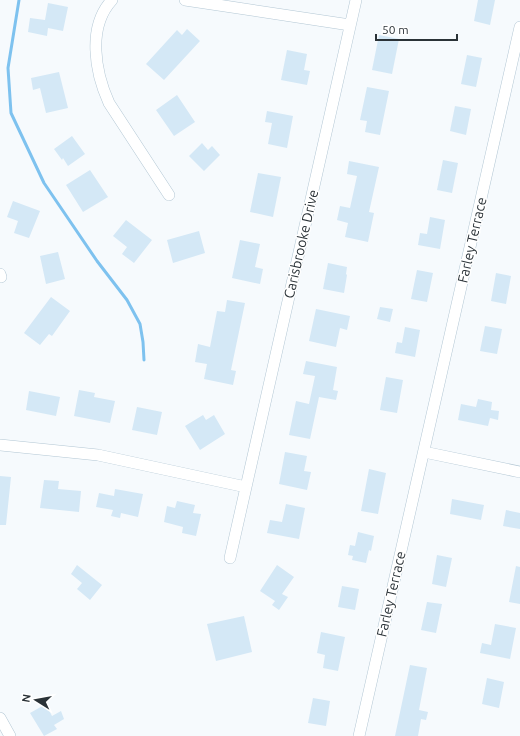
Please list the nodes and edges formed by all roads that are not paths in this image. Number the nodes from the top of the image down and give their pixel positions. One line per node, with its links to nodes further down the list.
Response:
1 (112, 0): 6 (street)
2 (185, 0): 4 (street)
3 (356, 0): 4 (street, Carisbrooke Drive)
4 (350, 25): 10 (street, Carisbrooke Drive)
5 (520, 27): 8 (street, Farley Terrace)
6 (169, 195)
7 (0, 445): 10 (street)
8 (424, 452): 9 (street); 14 (street, Farley Terrace)
9 (520, 472)
10 (246, 487): 11 (street, Carisbrooke Drive)
11 (230, 558)
12 (0, 718): 13 (street)
13 (10, 736)
14 (359, 736)

